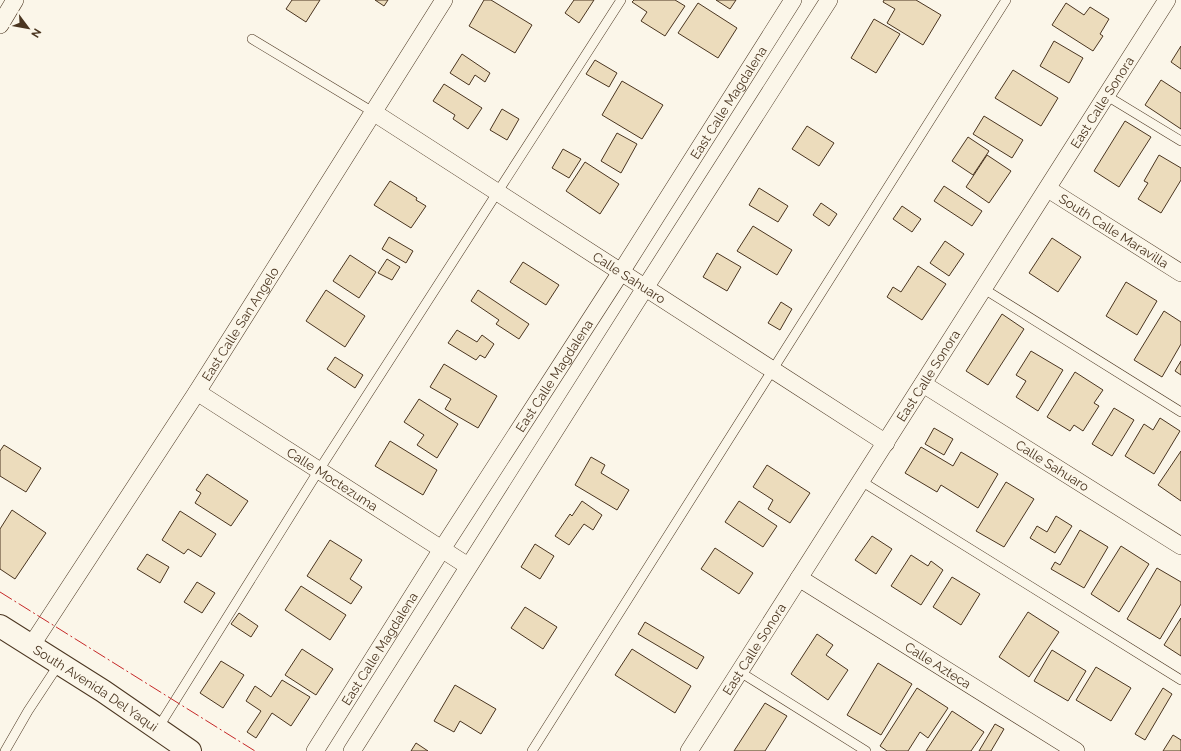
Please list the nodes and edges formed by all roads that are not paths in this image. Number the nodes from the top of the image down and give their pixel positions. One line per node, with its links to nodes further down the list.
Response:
1 (15, 0): 8 (street)
2 (444, 0): 11 (street, East Calle San Angelo)
3 (620, 0): 14 (lane)
4 (793, 0): 15 (street, East Calle Magdalena)
5 (829, 0): 17 (street)
6 (1006, 0): 19 (lane)
7 (1167, 0): 10 (street, East Calle Sonora)
8 (0, 25)
9 (252, 39): 11 (lane)
10 (1107, 96): 12 (lane); 13 (street, East Calle Sonora)
11 (373, 112): 14 (street, Calle Sahuaro); 21 (street, East Calle San Angelo)
12 (1181, 141)
13 (1048, 189): 16 (street, South Calle Maravilla); 18 (street, East Calle Sonora)
14 (498, 193): 15 (street, Calle Sahuaro); 24 (lane)
15 (621, 272): 17 (street, Calle Sahuaro); 27 (street, East Calle Magdalena)
16 (1181, 273)
17 (645, 288): 19 (street, Calle Sahuaro); 28 (street)
18 (984, 289): 20 (street, East Calle Sonora); 22 (lane)
19 (772, 370): 23 (street, Calle Sahuaro); 40 (lane)
20 (923, 384): 23 (street, East Calle Sonora); 26 (street, Calle Sahuaro)
21 (197, 392): 24 (street, Calle Moctezuma); 31 (street, East Calle San Angelo)
22 (1181, 412)
23 (886, 443): 25 (street, East Calle Sonora)
24 (319, 470): 27 (street, Calle Moctezuma); 35 (lane)
25 (861, 481): 29 (street, East Calle Sonora); 34 (lane)
26 (1181, 546)
27 (442, 549): 28 (street, Calle Moctezuma); 38 (street, East Calle Magdalena)
28 (468, 566): 39 (street)
29 (799, 578): 33 (street, East Calle Sonora); 43 (street, Calle Azteca)
30 (0, 626): 31 (street, South Avenida Del Yaqui)
31 (31, 646): 32 (street, South Avenida Del Yaqui)
32 (59, 664): 35 (street, South Avenida Del Yaqui); 36 (lane)
33 (740, 672): 41 (street, East Calle Sonora); 42 (lane)
34 (1181, 680)
35 (158, 728): 37 (street, South Avenida Del Yaqui)
36 (5, 751)
37 (190, 751)
38 (315, 751)
39 (352, 751)
40 (532, 751)
41 (689, 751)
42 (866, 751)
43 (1076, 751)

